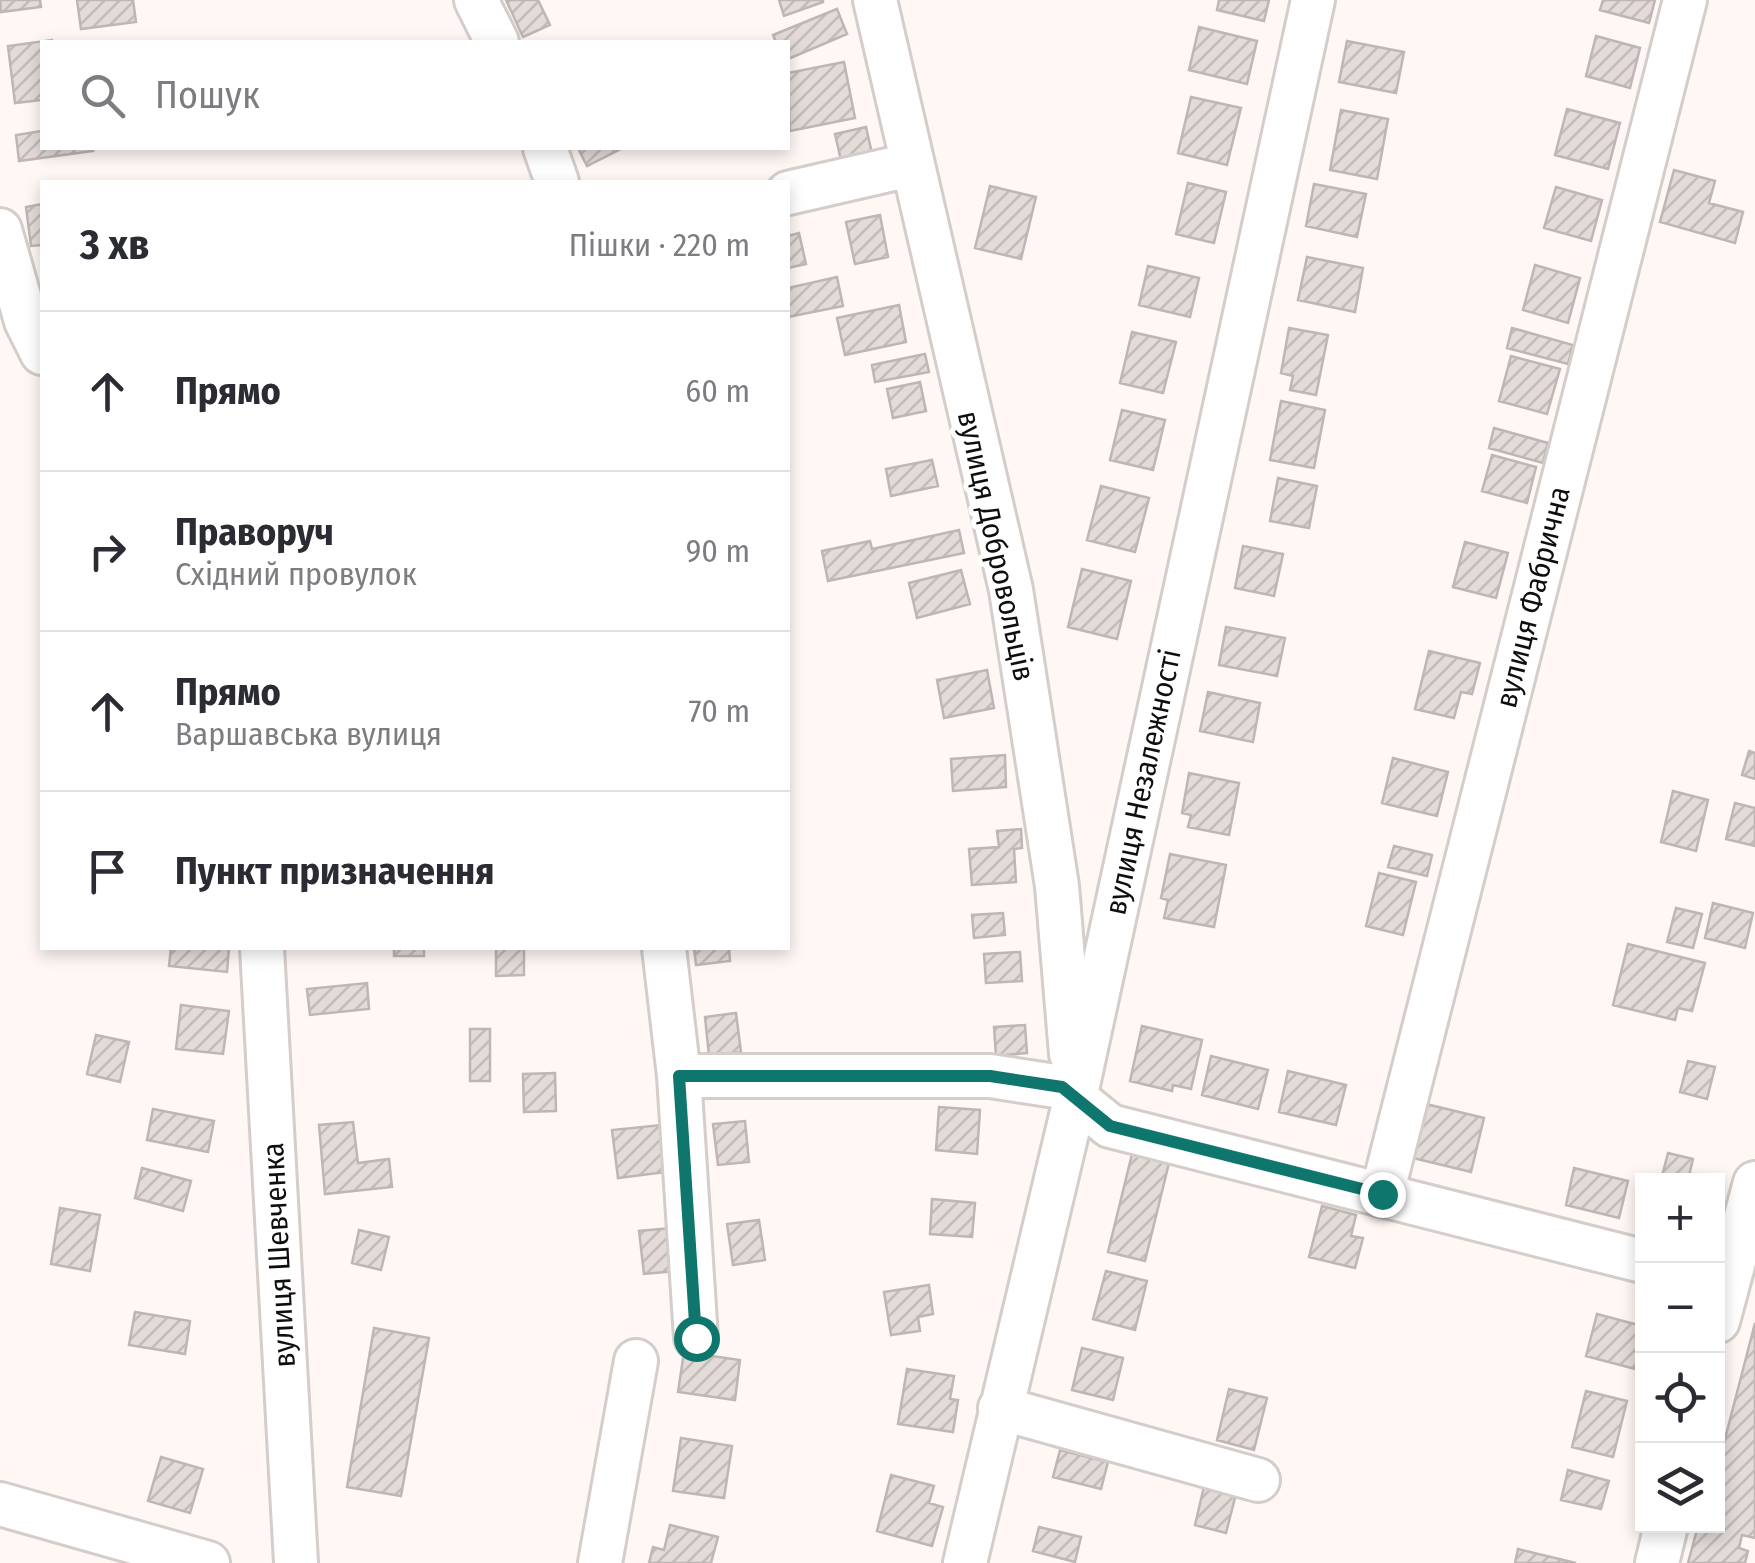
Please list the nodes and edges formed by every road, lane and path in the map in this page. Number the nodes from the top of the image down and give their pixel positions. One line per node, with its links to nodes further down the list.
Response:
1 (476, 0): 5 (street)
2 (875, 0): 7 (street, вулиця Добровольців)
3 (1313, 0): 15 (street, вулиця Незалежності)
4 (1684, 0): 17 (street, вулиця Фабрична)
5 (496, 40)
6 (545, 150): 8 (street)
7 (910, 165): 9 (street); 15 (street, вулиця Добровольців)
8 (557, 180)
9 (790, 193)
10 (0, 230): 11 (street)
11 (40, 349)
12 (262, 950): 27 (street, вулиця Шевченка)
13 (664, 950): 14 (street)
14 (679, 1076): 15 (street); 20 (street)
15 (1075, 1099): 17 (street); 22 (street, вулиця Незалежності)
16 (1755, 1183): 19 (street)
17 (1382, 1194): 18 (street)
18 (1635, 1260)
19 (1729, 1294)
20 (696, 1338)
21 (636, 1361): 28 (street)
22 (1000, 1408): 23 (street); 29 (street, вулиця Незалежності)
23 (1258, 1480)
24 (0, 1504): 26 (street)
25 (1664, 1533): 30 (street)
26 (208, 1563)
27 (296, 1563)
28 (600, 1563)
29 (965, 1563)
30 (1657, 1563)

